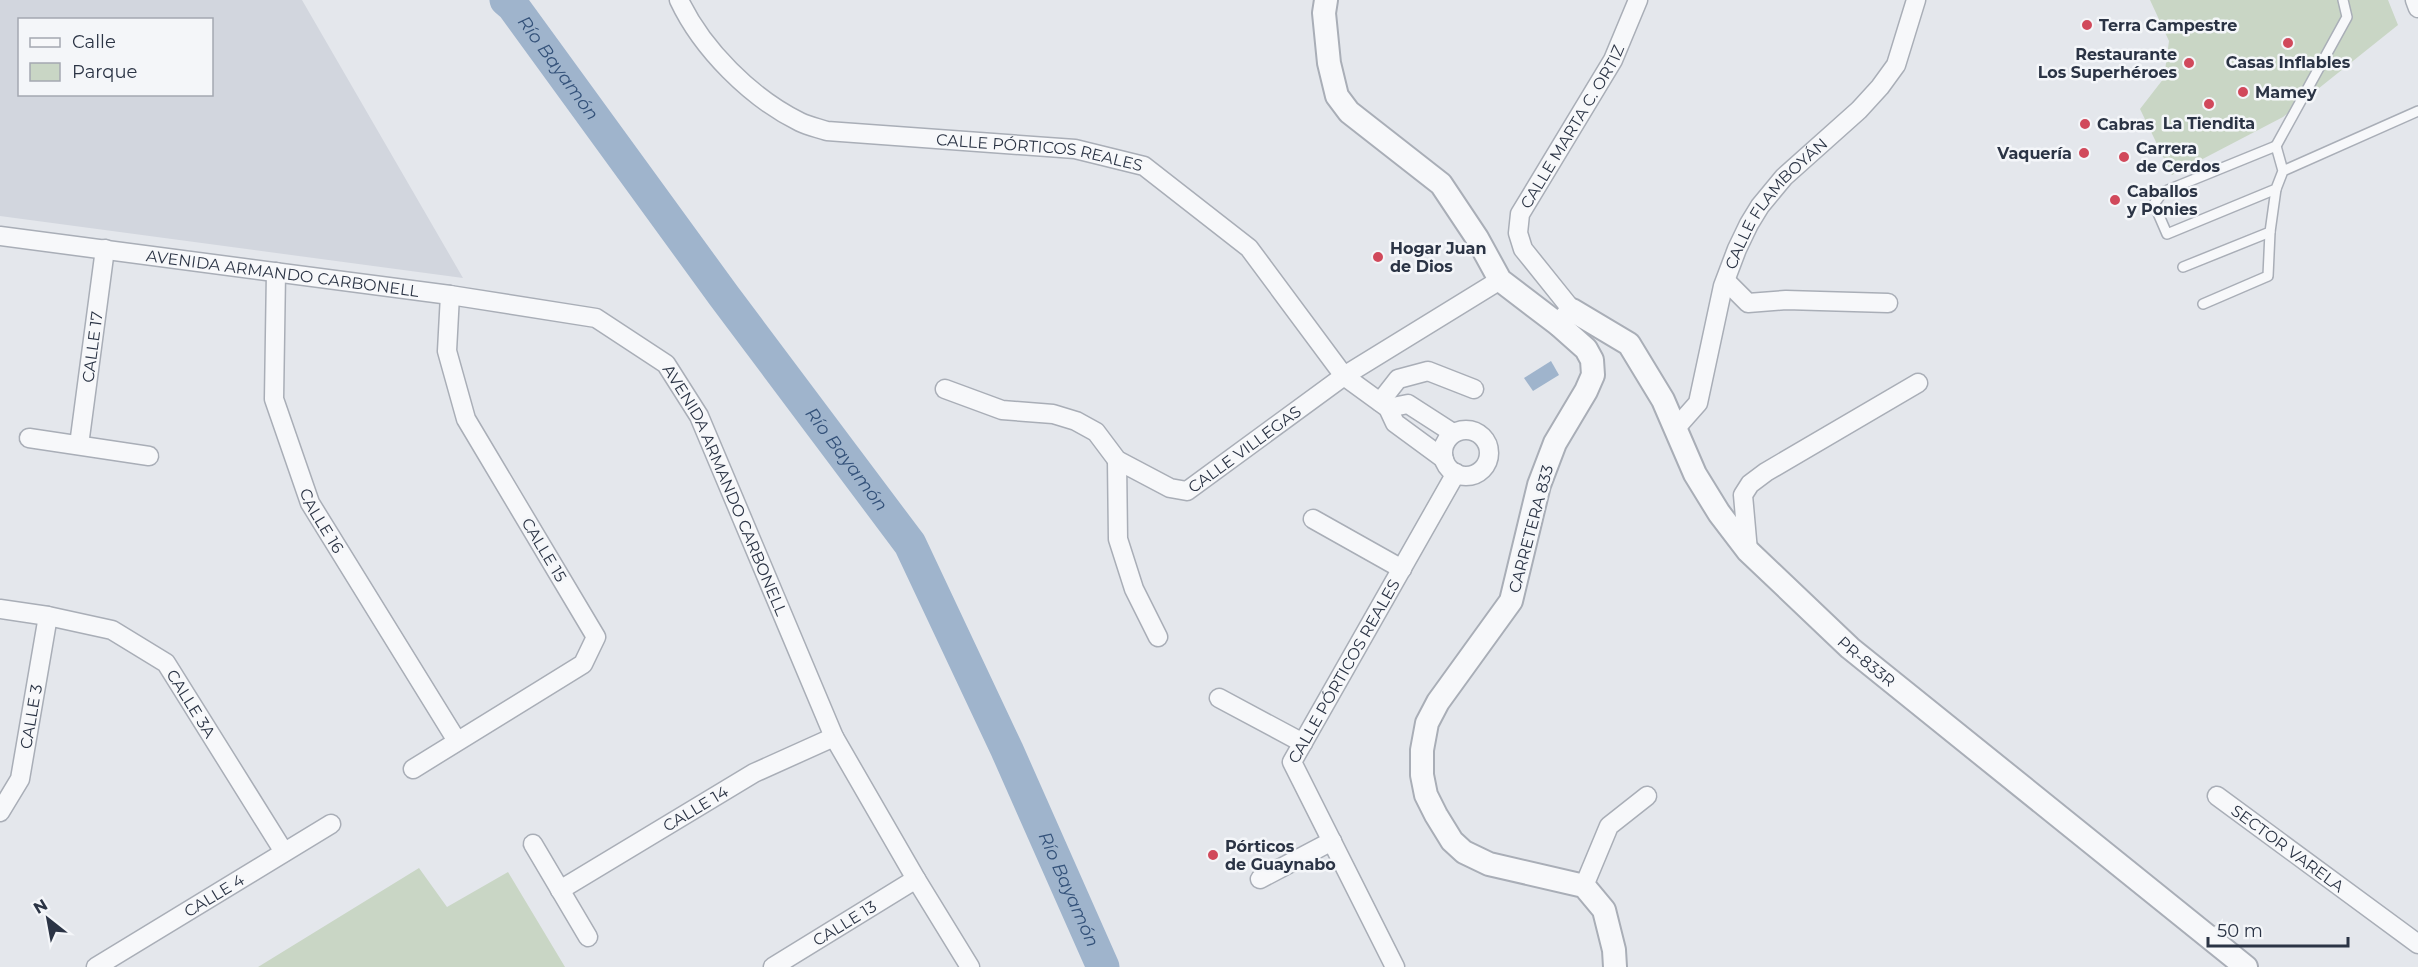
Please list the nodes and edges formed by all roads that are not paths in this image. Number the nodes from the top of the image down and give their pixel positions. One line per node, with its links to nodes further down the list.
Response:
1 (680, 0): 23 (street, CALLE PÓRTICOS REALES)
2 (1326, 0): 17 (street, CARRETERA 833)
3 (1638, 0): 22 (street, CALLE MARTA C. ORTIZ)
4 (1916, 0): 18 (street, CALLE FLAMBOYÁN)
5 (2343, 0): 9 (lane)
6 (2415, 0): 7 (street)
7 (2418, 8)
8 (2418, 111): 10 (lane)
9 (2276, 146): 10 (lane); 11 (lane)
10 (2283, 171): 11 (lane)
11 (2276, 189): 12 (lane)
12 (2270, 232): 15 (lane); 21 (lane)
13 (0, 236): 14 (street, AVENIDA ARMANDO CARBONELL)
14 (105, 249): 16 (street, AVENIDA ARMANDO CARBONELL); 31 (street, CALLE 17)
15 (2183, 267)
16 (276, 272): 19 (street, AVENIDA ARMANDO CARBONELL); 44 (street, CALLE 16)
17 (1500, 280): 22 (street, CARRETERA 833); 23 (street, CALLE VILLEGAS)
18 (1726, 281): 20 (street); 28 (street, CALLE FLAMBOYÁN)
19 (450, 295): 43 (street, AVENIDA ARMANDO CARBONELL); 44 (street, CALLE 15)
20 (1888, 303)
21 (2203, 304)
22 (1565, 317): 28 (street, PR-833R / PR-833R); 56 (street, CARRETERA 833)
23 (1344, 376): 27 (street, CALLE PÓRTICOS REALES); 34 (street, CALLE VILLEGAS)
24 (1918, 383): 37 (street)
25 (945, 389): 34 (street, CALLE VILLEGAS)
26 (1474, 389): 27 (street)
27 (1384, 405): 29 (street); 33 (street, CALLE PÓRTICOS REALES)
28 (1675, 429): 37 (street, PR-833R / PR-833R)
29 (1453, 433): 33 (street); 35 (street)
30 (28, 438): 31 (street)
31 (79, 445): 32 (street)
32 (149, 456)
33 (1444, 459): 35 (street)
34 (1117, 460): 41 (street)
35 (1456, 473): 38 (street, CALLE PÓRTICOS REALES)
36 (1313, 519): 38 (street)
37 (1748, 551): 65 (street, PR-833R / PR-833R)
38 (1402, 569): 45 (street, CALLE PÓRTICOS REALES)
39 (0, 609): 40 (street, CALLE 3A)
40 (48, 616): 49 (street, CALLE 3); 53 (street, CALLE 3A)
41 (1158, 637)
42 (1219, 698): 45 (street)
43 (834, 737): 54 (street, AVENIDA ARMANDO CARBONELL); 57 (street, CALLE 14)
44 (458, 741): 46 (street)
45 (1303, 743): 51 (street, CALLE PÓRTICOS REALES)
46 (413, 769)
47 (1647, 796): 56 (street)
48 (2217, 796): 59 (street, SECTOR VARELA)
49 (0, 812)
50 (331, 824): 53 (street, CALLE 4)
51 (1332, 841): 55 (street); 63 (street, CALLE PÓRTICOS REALES)
52 (533, 844): 57 (street)
53 (284, 852): 60 (street, CALLE 4)
54 (916, 879): 61 (street, CALLE 13); 62 (street, AVENIDA ARMANDO CARBONELL)
55 (1260, 879)
56 (1584, 886): 64 (street)
57 (560, 890): 58 (street)
58 (588, 938)
59 (2418, 944)
60 (96, 967)
61 (773, 967)
62 (970, 967)
63 (1395, 967)
64 (1615, 967)
65 (2246, 967)

